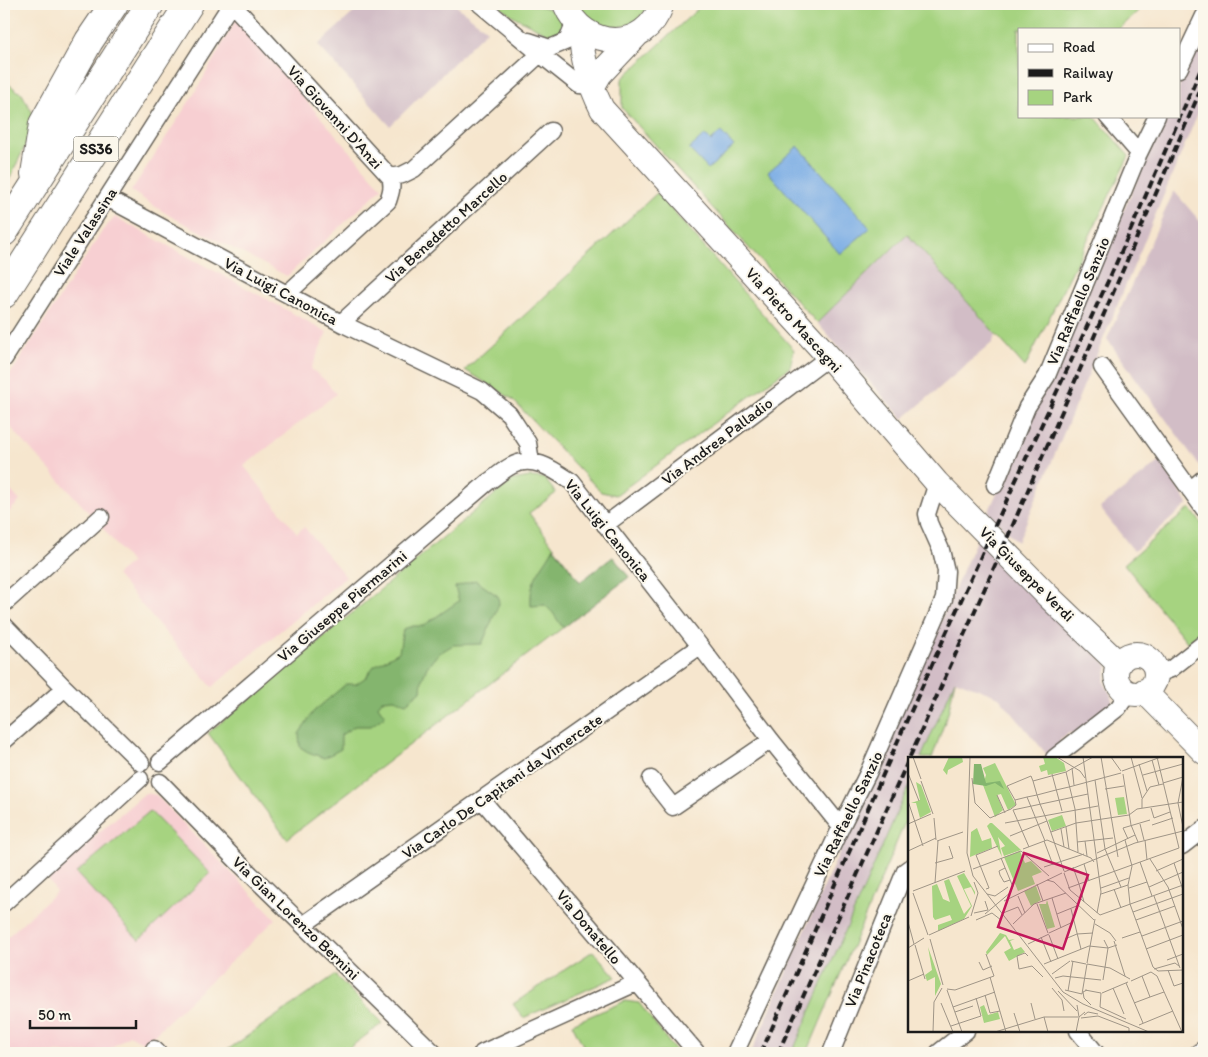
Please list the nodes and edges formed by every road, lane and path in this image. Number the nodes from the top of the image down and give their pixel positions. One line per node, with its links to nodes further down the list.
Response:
1 (114, 4): 21 (highway)
2 (150, 4): 21 (highway, SS36)
3 (189, 4): 18 (highway, SS36)
4 (207, 4): 18 (highway)
5 (232, 4): 20 (street, Via Giovanni D'Anzi); 22 (street, Viale Valassina)
6 (480, 4): 11 (street)
7 (665, 8): 10 (street)
8 (569, 15): 10 (street); 11 (street); 14 (street, Via Pietro Mascagni)
9 (1204, 16): 13 (street)
10 (637, 34): 14 (street)
11 (524, 40): 12 (street)
12 (540, 54): 14 (street); 20 (street, Via Giovanni D'Anzi)
13 (1180, 67)
14 (593, 86): 27 (street, Via Pietro Mascagni)
15 (1110, 118): 19 (street)
16 (1156, 118): 19 (street, Via Raffaello Sanzio)
17 (550, 131): 26 (street, Via Benedetto Marcello)
18 (100, 142): 24 (highway, SS36)
19 (1139, 153): 33 (street, Via Raffaello Sanzio)
20 (390, 177): 25 (street, Via Giovanni D'Anzi)
21 (33, 186): 23 (highway, SS36)
22 (106, 198): 25 (street, Via Luigi Canonica); 28 (street, Viale Valassina)
23 (4, 232)
24 (4, 294)
25 (287, 294): 26 (street, Via Luigi Canonica)
26 (341, 323): 30 (street, Via Luigi Canonica)
27 (829, 357): 32 (street, Via Pietro Mascagni); 37 (street, Via Andrea Palladio)
28 (4, 359)
29 (1102, 367): 34 (street)
30 (531, 462): 37 (street, Via Luigi Canonica); 49 (street, Via Giuseppe Piermarini)
31 (1204, 478): 34 (street)
32 (937, 483): 42 (street, Via Giuseppe Verdi); 54 (street, Via Raffaello Sanzio)
33 (995, 485)
34 (1190, 490): 35 (street)
35 (1204, 509)
36 (101, 517): 38 (street)
37 (605, 525): 41 (street, Via Luigi Canonica)
38 (4, 604)
39 (4, 625): 44 (street)
40 (1204, 643): 43 (street)
41 (700, 646): 45 (street, Via Luigi Canonica); 53 (street, Via Carlo De Capitani da Vimercate)
42 (1119, 664): 43 (street); 43 (street)
43 (1143, 686): 47 (street); 48 (street)
44 (64, 688): 46 (street); 50 (street)
45 (770, 740): 51 (street); 54 (street, Via Luigi Canonica)
46 (4, 741)
47 (1204, 752)
48 (1055, 757)
49 (160, 762): 50 (street); 52 (street)
50 (141, 771): 52 (street); 58 (street)
51 (651, 779)
52 (160, 782): 59 (street, Via Gian Lorenzo Bernini)
53 (482, 800): 59 (street, Via Carlo De Capitani da Vimercate); 60 (street, Via Donatello)
54 (841, 827): 67 (street, Via Raffaello Sanzio)
55 (1204, 829): 56 (street)
56 (1183, 845)
57 (908, 869): 68 (street, Via Pinacoteca)
58 (4, 904)
59 (304, 925): 64 (street, Via Gian Lorenzo Bernini)
60 (636, 983): 65 (street); 66 (street, Via Donatello)
61 (965, 1032): 69 (street)
62 (1079, 1032): 70 (street)
63 (1204, 1048): 71 (street)
64 (434, 1053)
65 (482, 1053)
66 (697, 1053)
67 (736, 1053)
68 (831, 1053)
69 (938, 1053)
70 (1096, 1053)
71 (1198, 1053)

